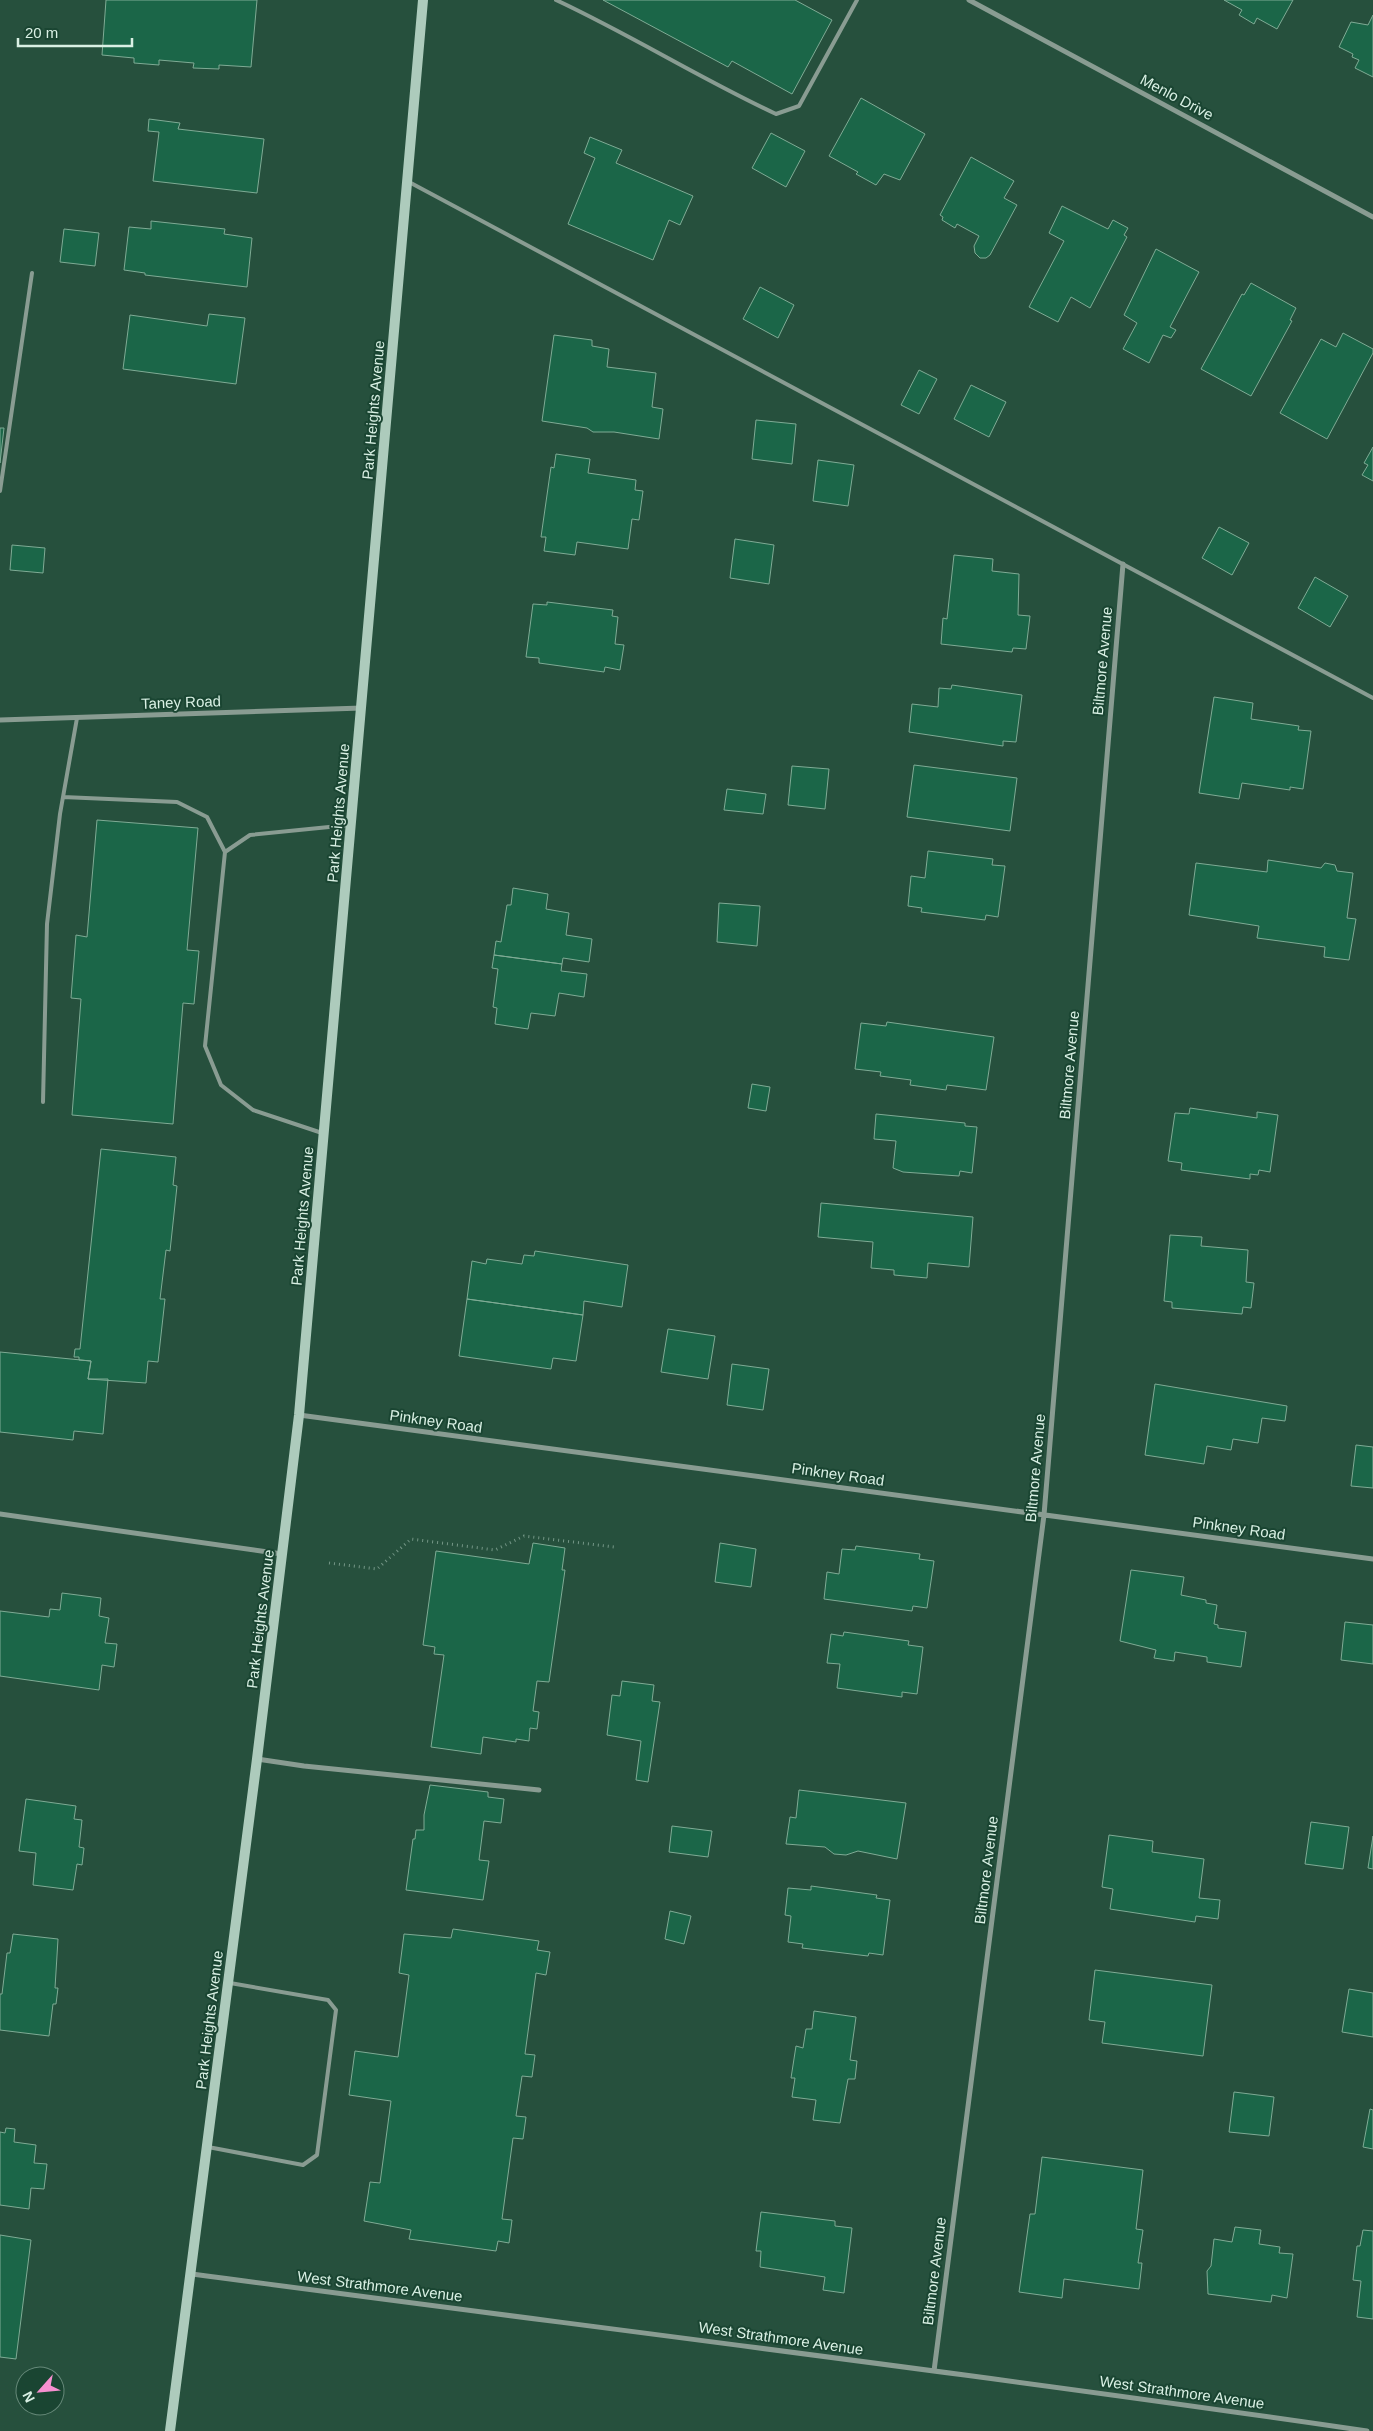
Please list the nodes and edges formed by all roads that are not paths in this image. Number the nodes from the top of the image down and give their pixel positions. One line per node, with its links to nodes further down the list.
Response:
1 (423, 0): 5 (main road, Park Heights Avenue)
2 (556, 0): 3 (lane)
3 (858, 0)
4 (969, 0): 6 (street, Menlo Drive)
5 (408, 182): 9 (lane); 11 (main road, Park Heights Avenue)
6 (1373, 217)
7 (32, 273): 8 (lane)
8 (0, 492)
9 (1123, 564): 10 (lane); 21 (street, Biltmore Avenue)
10 (1373, 698)
11 (362, 708): 12 (street, Taney Road); 15 (main road, Park Heights Avenue)
12 (77, 718): 13 (street, Taney Road); 14 (lane)
13 (0, 720)
14 (63, 797): 16 (lane); 17 (lane)
15 (352, 824): 16 (lane); 18 (main road, Park Heights Avenue)
16 (225, 852): 18 (lane)
17 (43, 1102)
18 (324, 1134): 19 (main road, Park Heights Avenue)
19 (299, 1415): 21 (street, Pinkney Road); 22 (main road, Park Heights Avenue)
20 (0, 1514): 22 (street)
21 (1044, 1514): 23 (street, Pinkney Road); 29 (street, Biltmore Avenue)
22 (283, 1554): 24 (main road, Park Heights Avenue)
23 (1373, 1559)
24 (258, 1760): 25 (street); 26 (main road, Park Heights Avenue)
25 (539, 1790)
26 (228, 1983): 27 (main road, Park Heights Avenue); 27 (lane)
27 (208, 2147): 28 (main road, Park Heights Avenue)
28 (192, 2274): 29 (street, West Strathmore Avenue); 30 (main road, Park Heights Avenue)
29 (934, 2371): 31 (street, West Strathmore Avenue)
30 (170, 2431)
31 (1367, 2431)

